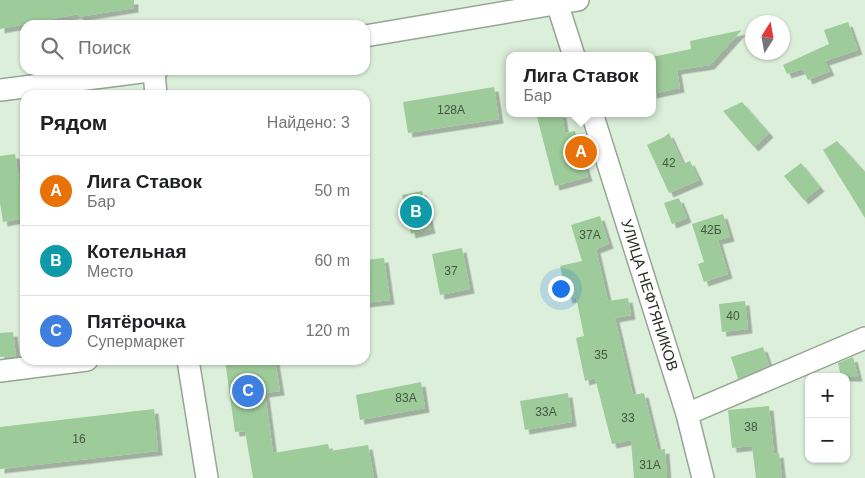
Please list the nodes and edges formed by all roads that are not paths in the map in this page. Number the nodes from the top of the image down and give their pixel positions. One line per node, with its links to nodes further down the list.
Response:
1 (578, 0): 2 (street)
2 (557, 3): 3 (street); 4 (street)
3 (370, 35)
4 (573, 52)
5 (116, 75): 7 (street)
6 (155, 75): 8 (street)
7 (0, 90)
8 (156, 90)
9 (593, 117): 14 (street, УЛИЦА НЕФТЯНИКОВ)
10 (865, 338): 14 (street)
11 (47, 365): 13 (street)
12 (189, 365): 15 (street)
13 (0, 371)
14 (687, 414): 16 (street, УЛИЦА НЕФТЯНИКОВ)
15 (207, 478)
16 (703, 478)

